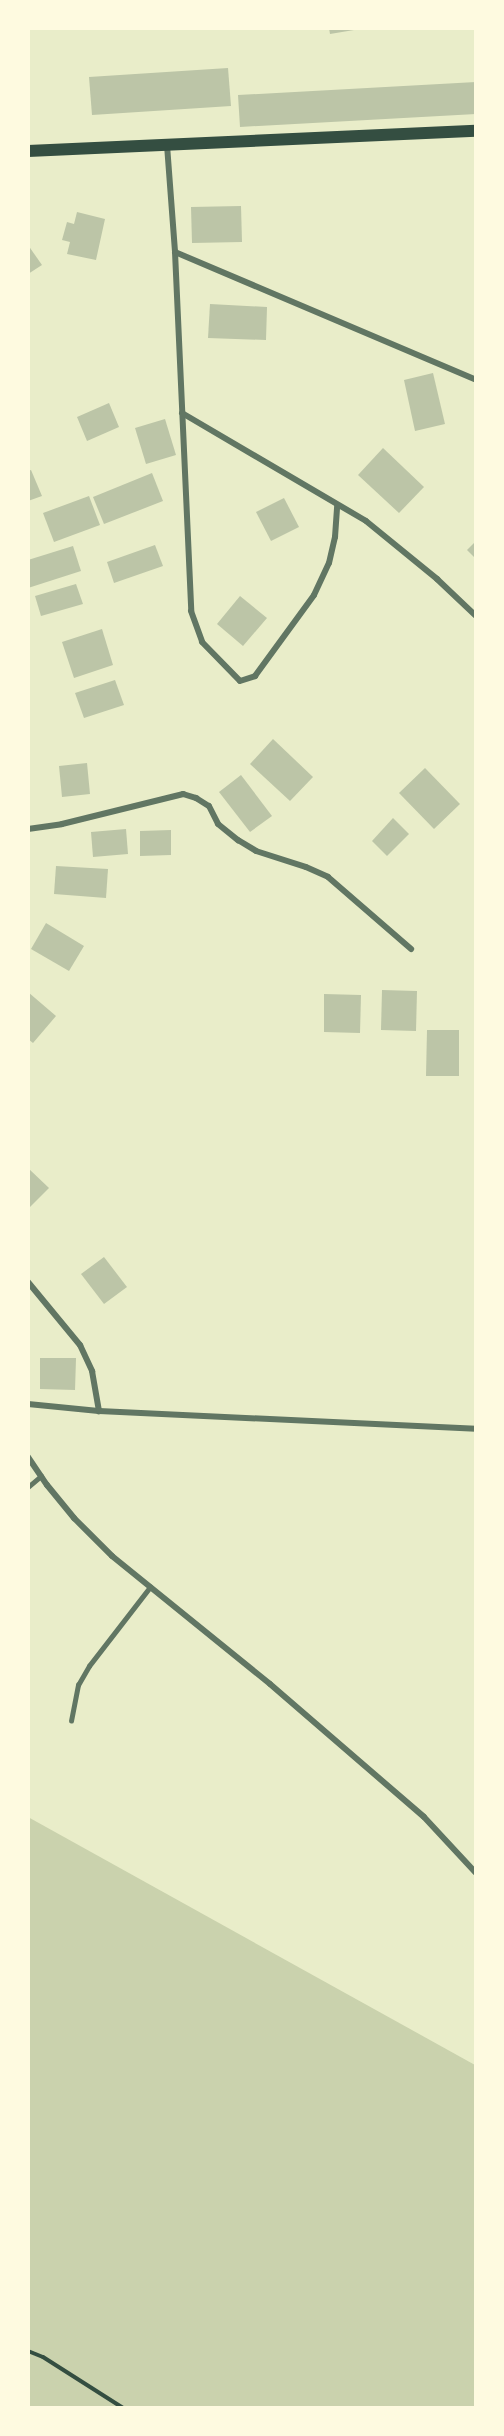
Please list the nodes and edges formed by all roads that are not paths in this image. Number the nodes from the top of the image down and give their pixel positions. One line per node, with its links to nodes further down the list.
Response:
1 (476, 131): 2 (main road)
2 (167, 145): 3 (main road); 4 (street)
3 (28, 151)
4 (175, 252): 5 (street); 6 (street)
5 (476, 380)
6 (182, 413): 7 (street); 7 (street)
7 (337, 506): 8 (street)
8 (476, 616)
9 (28, 829): 10 (street)
10 (411, 949)
11 (28, 1282): 13 (street)
12 (28, 1404): 13 (street)
13 (99, 1411): 14 (street)
14 (476, 1429)
15 (28, 1457): 16 (street)
16 (41, 1476): 17 (lane); 18 (street)
17 (28, 1487)
18 (150, 1587): 19 (lane); 20 (street)
19 (71, 1721)
20 (476, 1873)

